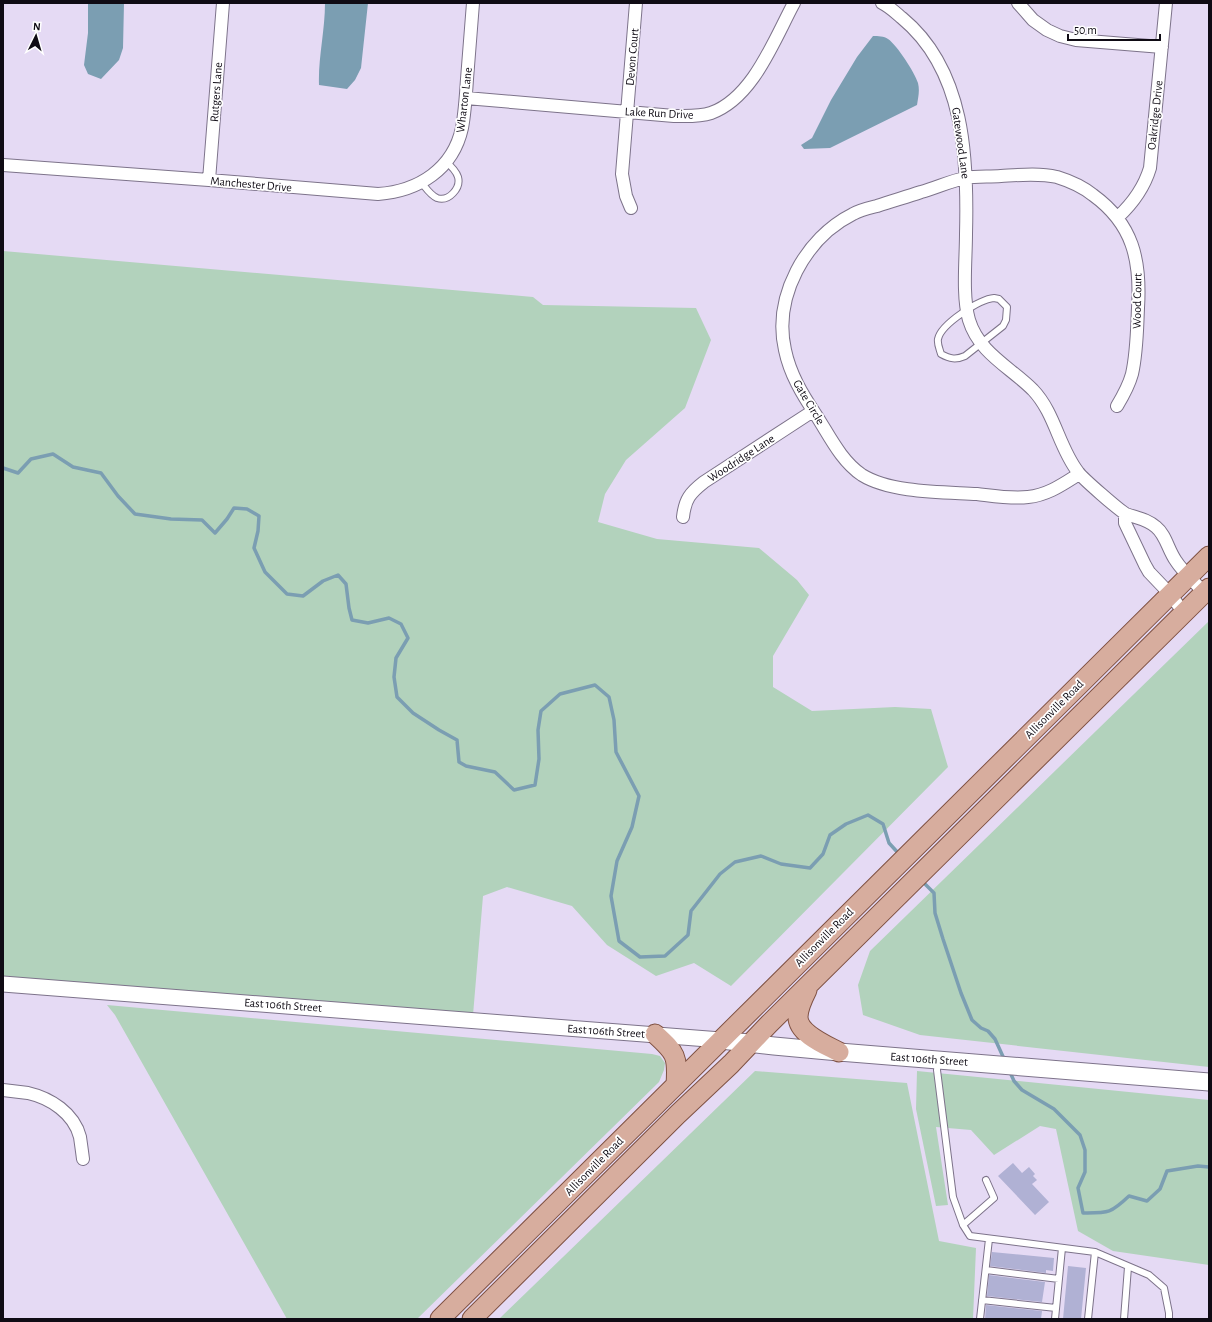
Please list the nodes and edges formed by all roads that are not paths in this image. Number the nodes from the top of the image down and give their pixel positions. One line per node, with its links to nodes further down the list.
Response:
1 (223, 3): 14 (street, Rutgers Lane)
2 (473, 3): 9 (street, Wharton Lane)
3 (636, 3): 10 (street, Devon Court)
4 (794, 3): 10 (street, Lake Run Drive)
5 (882, 3): 13 (street, Gatewood Lane)
6 (1018, 3): 8 (street)
7 (1166, 3): 8 (street, Oakridge Drive)
8 (1162, 47): 17 (street, Oakridge Drive)
9 (466, 98): 10 (street, Lake Run Drive); 11 (street, Wharton Lane)
10 (627, 112): 16 (street, Devon Court)
11 (446, 162): 15 (street, Wharton Lane); 15 (lane)
12 (3, 165): 14 (street, Manchester Drive)
13 (966, 178): 17 (street, Wood Court); 18 (street, Gatewood Lane); 21 (street, Gate Circle)
14 (209, 180): 15 (street, Manchester Drive)
15 (421, 182)
16 (631, 208)
17 (1118, 217): 20 (street, Wood Court)
18 (966, 310): 19 (street, Gatewood Lane); 19 (lane); 19 (lane)
19 (981, 343): 22 (street, Gatewood Lane)
20 (1117, 406)
21 (813, 410): 22 (street, Gate Circle); 24 (street, Woodridge Lane)
22 (1079, 474): 23 (street, Gatewood Lane)
23 (1125, 514): 26 (street, Gatewood Lane); 28 (street)
24 (683, 517)
25 (1209, 556): 26 (main road, Allisonville Road)
26 (1189, 576): 27 (street, Gatewood Lane); 28 (main road, Allisonville Road)
27 (1206, 591): 29 (main road, Allisonville Road)
28 (1170, 594): 29 (street); 33 (main road, Allisonville Road)
29 (1184, 613): 31 (main road, Allisonville Road)
30 (3, 984): 32 (street, East 106th Street)
31 (809, 985): 34 (main road, Allisonville Road); 35 (main road)
32 (655, 1034): 33 (street, East 106th Street); 38 (main road)
33 (722, 1040): 34 (main road, East 106th Street); 38 (main road, Allisonville Road)
34 (751, 1043): 35 (main road, East 106th Street); 52 (main road, Allisonville Road)
35 (839, 1052): 36 (main road, East 106th Street)
36 (938, 1059): 37 (main road, East 106th Street); 42 (lane)
37 (1209, 1082)
38 (676, 1085): 51 (main road, Allisonville Road)
39 (3, 1090): 40 (street)
40 (83, 1158)
41 (986, 1180): 42 (lane)
42 (963, 1225): 43 (lane)
43 (989, 1239): 44 (lane); 47 (lane)
44 (1062, 1248): 45 (lane); 48 (lane)
45 (1095, 1252): 46 (lane); 55 (lane)
46 (1128, 1267): 56 (lane); 57 (lane)
47 (986, 1270): 48 (lane); 49 (lane)
48 (1059, 1279): 50 (lane)
49 (982, 1300): 50 (lane); 53 (lane)
50 (1056, 1308): 54 (lane)
51 (440, 1319)
52 (472, 1319)
53 (980, 1319)
54 (1055, 1319)
55 (1088, 1319)
56 (1124, 1319)
57 (1169, 1319)

